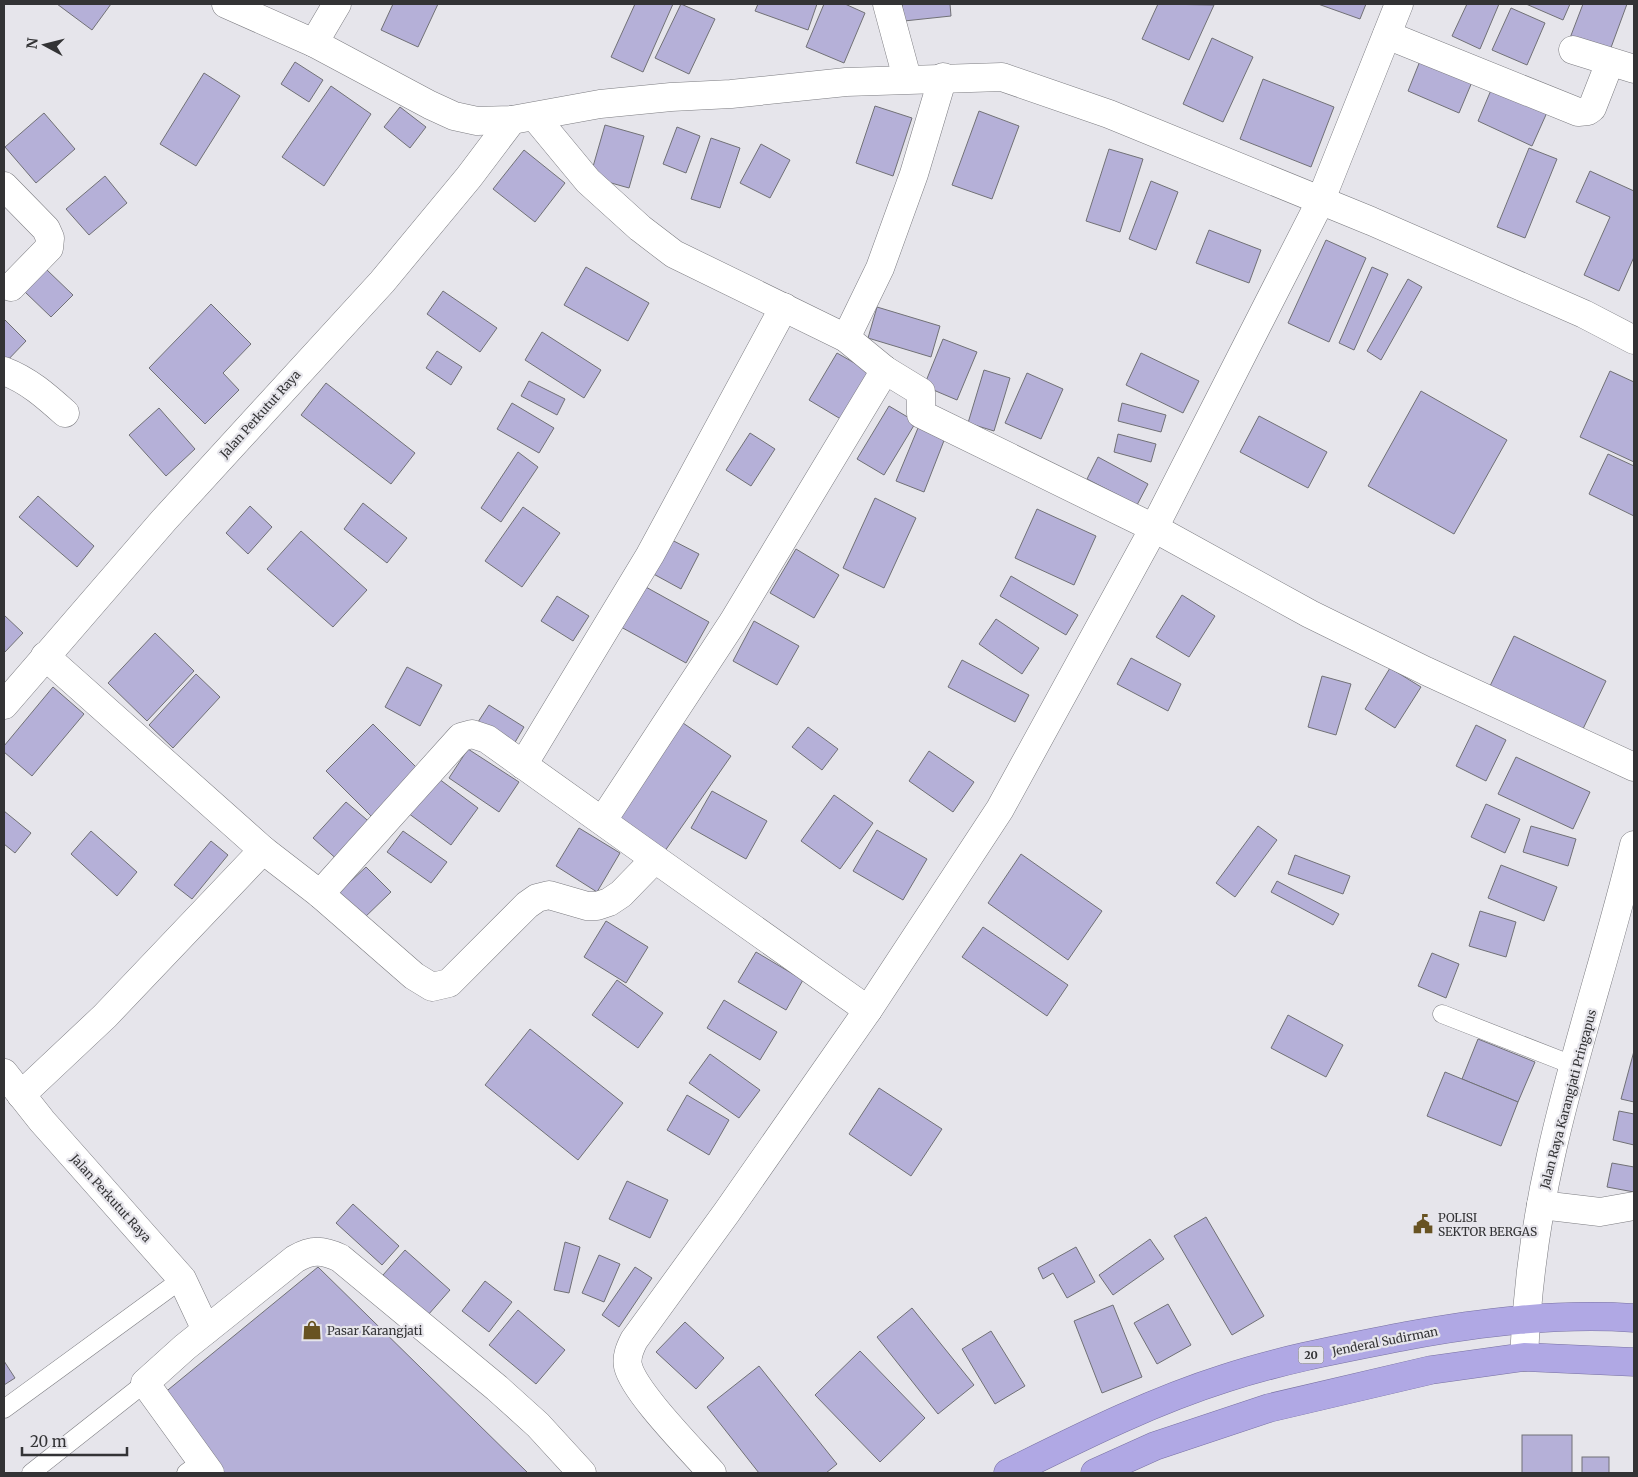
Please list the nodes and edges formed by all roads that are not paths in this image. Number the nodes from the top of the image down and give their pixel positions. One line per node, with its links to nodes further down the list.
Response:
1 (226, 4): 6 (street)
2 (337, 4): 6 (street)
3 (887, 4): 10 (street)
4 (1399, 4): 5 (street)
5 (1387, 35): 8 (street); 13 (street)
6 (314, 43): 11 (street)
7 (1573, 50): 8 (street)
8 (1622, 66)
9 (943, 77): 10 (street); 13 (street); 16 (street)
10 (907, 78): 11 (street)
11 (523, 118): 15 (street); 22 (street, Jalan Perkutut Raya)
12 (4, 186): 14 (street)
13 (1320, 202): 17 (street); 21 (street)
14 (11, 287)
15 (784, 307): 16 (street); 24 (street)
16 (846, 338): 18 (street)
17 (1634, 340)
18 (885, 370): 21 (street); 26 (street)
19 (4, 371): 20 (street)
20 (65, 412)
21 (1154, 528): 25 (street); 31 (street)
22 (45, 656): 23 (street, Jalan Perkutut Raya); 28 (street)
23 (4, 705)
24 (523, 765): 26 (street); 30 (street)
25 (1634, 767)
26 (603, 820): 29 (street)
27 (1634, 845): 33 (street, Jalan Raya Karangjati Pringapus)
28 (263, 850): 30 (street); 35 (street)
29 (655, 859): 30 (street); 31 (street)
30 (320, 894)
31 (868, 1010): 49 (street)
32 (1442, 1014): 33 (lane)
33 (1574, 1066): 36 (street, Jalan Raya Karangjati Pringapus)
34 (4, 1073): 35 (street, Jalan Perkutut Raya)
35 (21, 1095): 38 (street, Jalan Perkutut Raya)
36 (1541, 1205): 37 (street); 39 (street, Jalan Raya Karangjati Pringapus)
37 (1634, 1206)
38 (182, 1279): 41 (street, Jalan Perkutut Raya); 45 (lane)
39 (1526, 1318): 40 (highway, Jenderal Sudirman / 20); 42 (street, Jalan Raya Karangjati Pringapus); 50 (highway, Jenderal Sudirman / 20)
40 (1634, 1318)
41 (206, 1330): 44 (street); 48 (street)
42 (1524, 1357): 43 (highway); 51 (highway)
43 (1634, 1362)
44 (145, 1382): 46 (street); 47 (lane)
45 (4, 1409)
46 (199, 1469)
47 (31, 1473)
48 (582, 1473)
49 (712, 1473)
50 (1008, 1473)
51 (1095, 1473)

